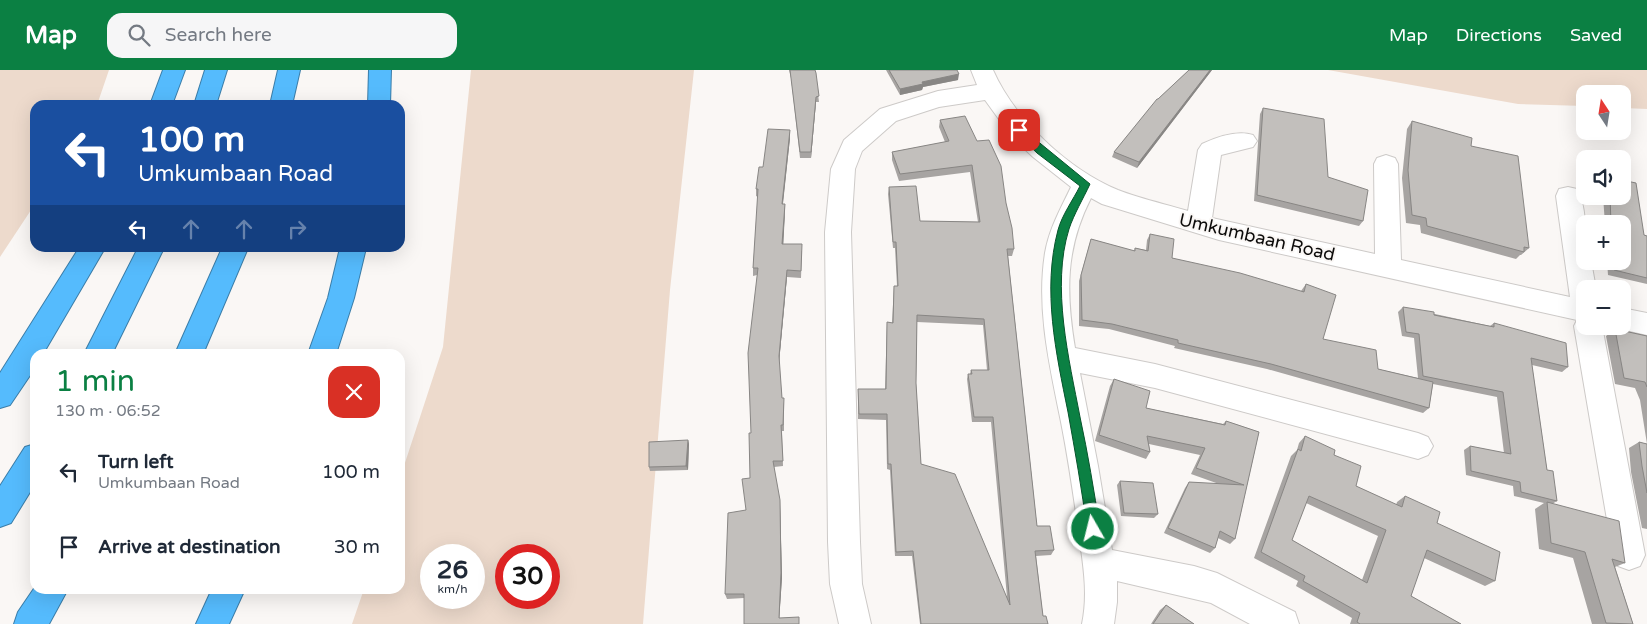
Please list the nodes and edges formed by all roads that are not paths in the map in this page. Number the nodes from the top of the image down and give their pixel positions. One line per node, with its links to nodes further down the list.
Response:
1 (174, 70): 6 (highway)
2 (216, 70): 7 (highway)
3 (289, 70): 8 (highway)
4 (380, 70): 9 (highway)
5 (986, 81): 12 (street, Umkumbaan Road); 41 (street)
6 (162, 100)
7 (207, 100)
8 (282, 100)
9 (379, 100)
10 (1245, 142): 14 (street)
11 (1386, 164): 19 (street)
12 (1085, 184): 14 (street, Umkumbaan Road); 30 (street)
13 (1568, 196): 20 (street)
14 (1199, 224): 19 (street, Umkumbaan Road)
15 (90, 252): 25 (highway)
16 (149, 252): 26 (highway)
17 (233, 252): 27 (highway)
18 (352, 252): 28 (highway)
19 (1388, 267): 21 (street, Umkumbaan Road)
20 (1581, 280)
21 (1576, 309)
22 (1631, 321): 23 (street)
23 (1647, 324)
24 (1590, 335): 35 (street)
25 (31, 349)
26 (101, 349)
27 (191, 349)
28 (324, 349)
29 (30, 351): 31 (highway)
30 (1063, 358): 32 (street); 36 (street)
31 (0, 396)
32 (1418, 446)
33 (30, 466): 34 (highway)
34 (0, 513)
35 (1629, 555)
36 (1098, 562): 42 (street); 43 (street)
37 (49, 594): 39 (highway)
38 (227, 594): 40 (highway)
39 (30, 624)
40 (212, 624)
41 (855, 624)
42 (1098, 624)
43 (1283, 624)

